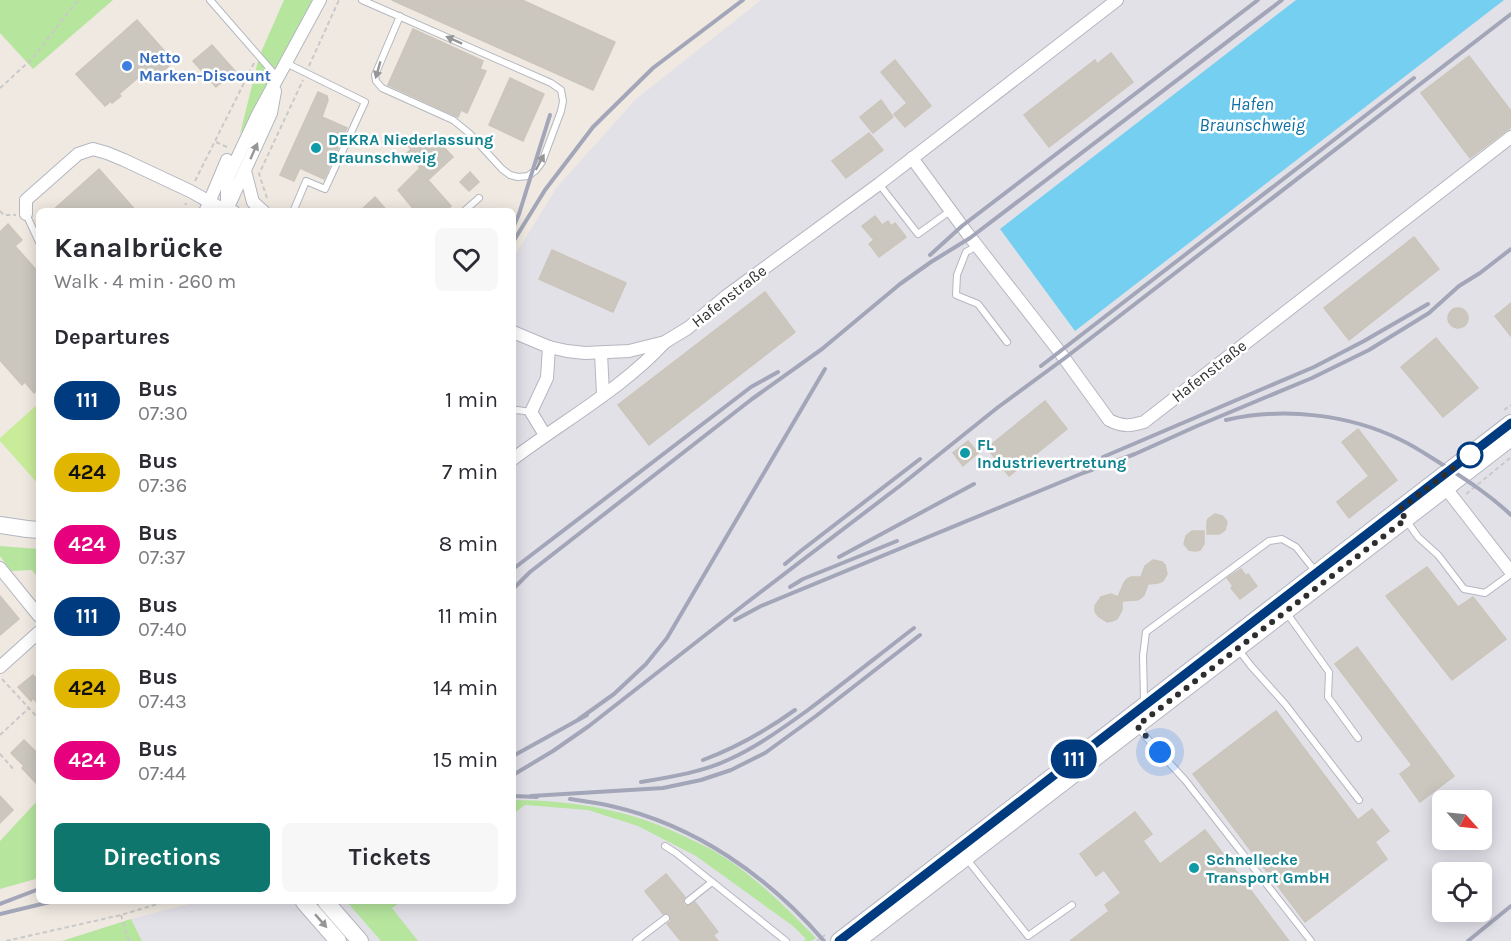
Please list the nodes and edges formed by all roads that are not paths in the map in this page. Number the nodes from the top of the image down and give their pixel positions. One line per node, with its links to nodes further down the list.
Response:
1 (210, 0): 7 (lane)
2 (320, 0): 6 (street)
3 (362, 0): 5 (lane)
4 (1117, 0): 9 (street, Hafenstraße)
5 (400, 16): 5 (lane, one-way to 5)
6 (286, 63): 7 (street); 17 (lane)
7 (278, 78): 10 (street, one-way to 7); 13 (street); 14 (street)
8 (1511, 137): 22 (street, Hafenstraße)
9 (912, 158): 11 (street, Hafenstraße); 19 (street, Hafenstraße)
10 (245, 171): 15 (street); 16 (street)
11 (879, 184): 19 (lane); 24 (street, Hafenstraße)
12 (479, 198): 18 (lane)
13 (207, 206): 20 (street)
14 (228, 208)
15 (229, 208)
16 (260, 208)
17 (295, 208)
18 (468, 208)
19 (951, 211): 22 (street, Hafenstraße)
20 (26, 214): 21 (lane)
21 (36, 236)
22 (977, 246): 25 (lane)
23 (516, 333): 26 (street, Hafenstraße)
24 (665, 342): 27 (street, Hafenstraße); 28 (street, Hafenstraße)
25 (1007, 342)
26 (549, 346): 27 (street, Hafenstraße); 30 (street)
27 (601, 353): 28 (street)
28 (603, 394): 32 (street, Hafenstraße)
29 (516, 410): 30 (lane)
30 (531, 412): 32 (street)
31 (1511, 423): 35 (main road)
32 (545, 435): 34 (street, Hafenstraße)
33 (1511, 438): 35 (main road)
34 (516, 457)
35 (1443, 484): 36 (main road); 41 (street)
36 (1402, 515): 40 (main road); 41 (lane); 42 (main road)
37 (0, 525): 38 (main road)
38 (36, 530)
39 (0, 568): 43 (street)
40 (1316, 573): 42 (main road); 47 (lane)
41 (1511, 573)
42 (1282, 607): 45 (main road); 49 (lane)
43 (36, 612)
44 (36, 635): 46 (street)
45 (1234, 644): 47 (main road); 48 (main road); 50 (lane)
46 (0, 667)
47 (1144, 705): 48 (main road)
48 (1133, 721): 52 (main road); 64 (lane)
49 (1359, 738)
50 (1359, 800)
51 (665, 846): 53 (lane)
52 (962, 853): 57 (lane); 59 (main road)
53 (712, 882): 54 (lane); 63 (lane)
54 (687, 901)
55 (306, 904): 60 (main road, one-way to 60)
56 (328, 904): 61 (main road)
57 (1072, 905)
58 (666, 918): 62 (lane)
59 (846, 940)
60 (339, 941)
61 (360, 941)
62 (636, 941)
63 (786, 941)
64 (1311, 941)

